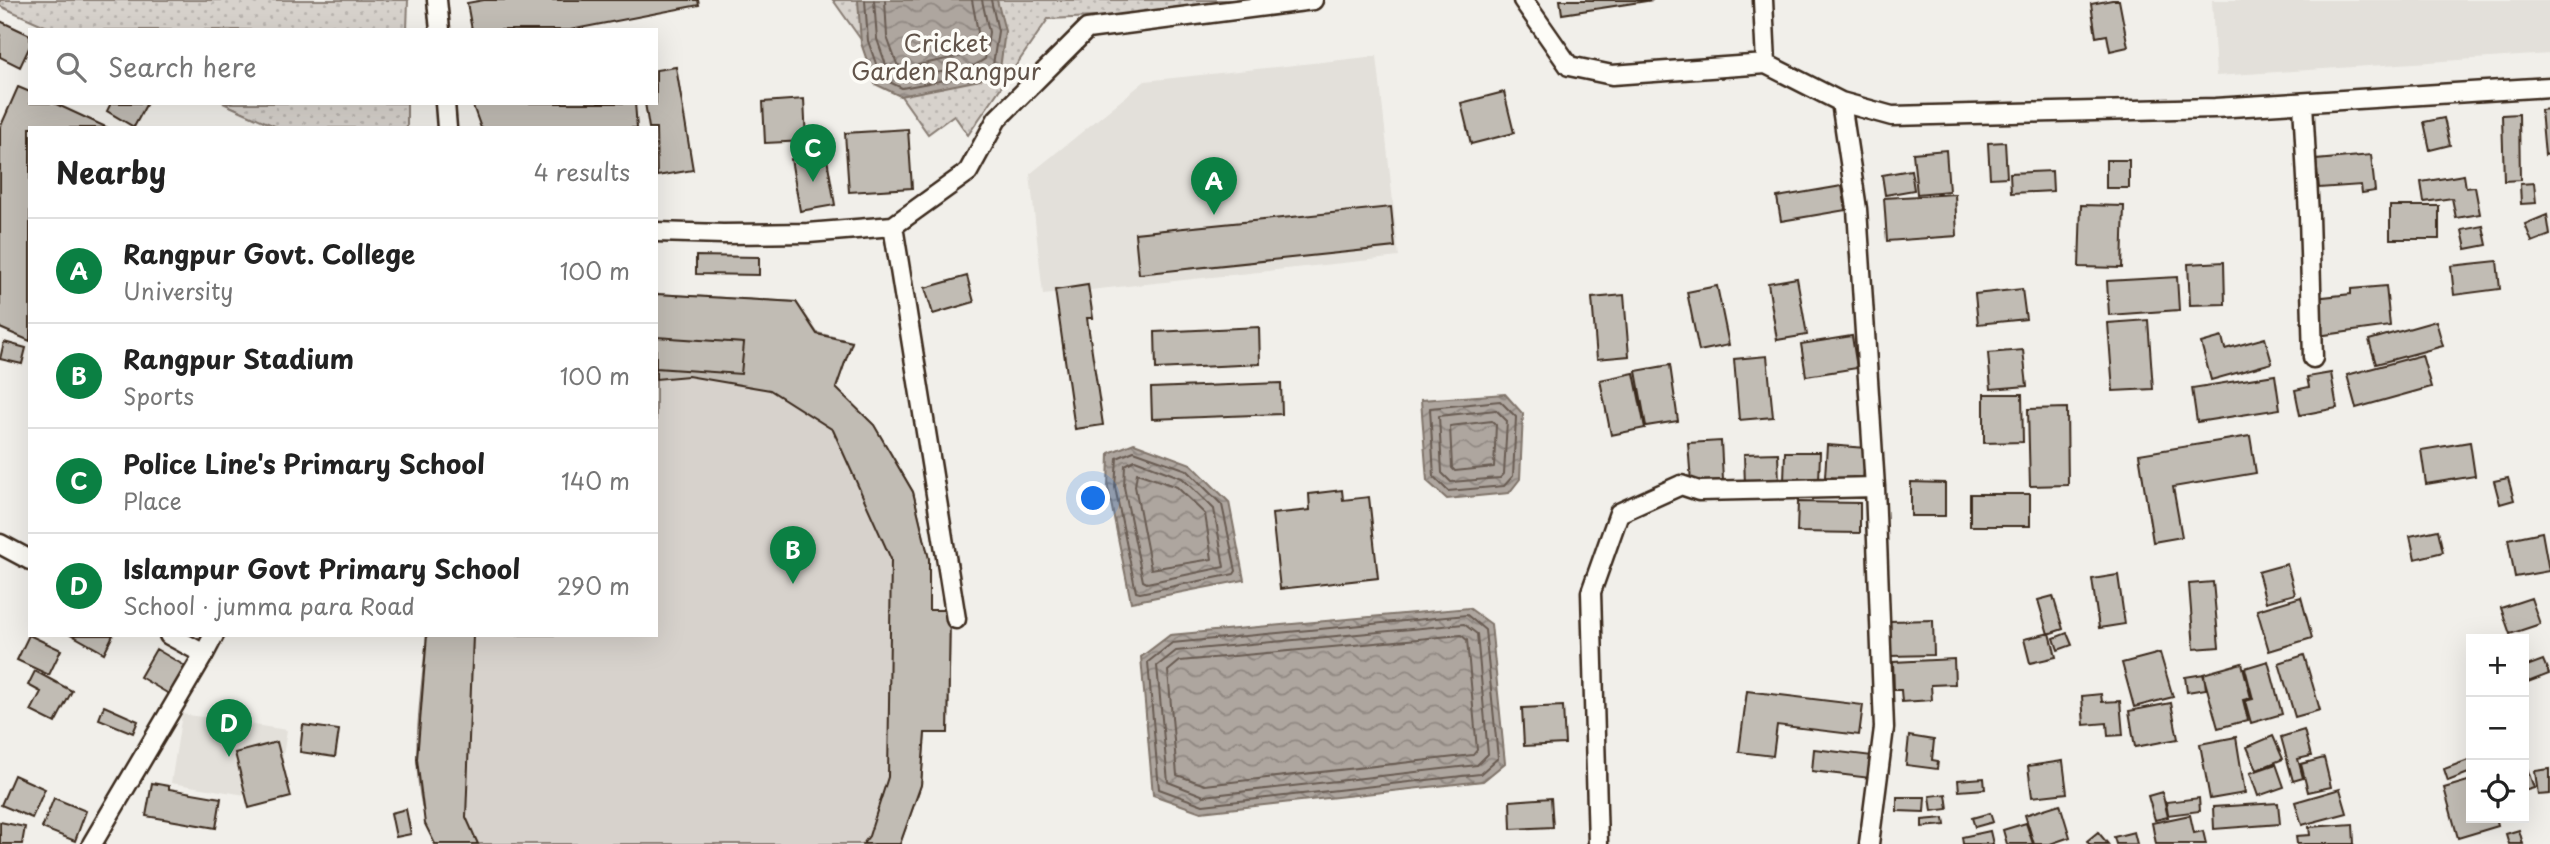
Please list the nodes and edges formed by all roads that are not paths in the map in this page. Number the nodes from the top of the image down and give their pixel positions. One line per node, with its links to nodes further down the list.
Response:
1 (437, 0): 5 (street)
2 (1523, 0): 6 (street)
3 (1763, 0): 6 (street)
4 (1302, 1): 12 (street)
5 (440, 28)
6 (1766, 64): 8 (street)
7 (2550, 87): 9 (street)
8 (1841, 102): 9 (street); 15 (street)
9 (2303, 103): 14 (street)
10 (446, 105): 11 (street)
11 (447, 126)
12 (893, 226): 13 (street); 18 (street)
13 (658, 232)
14 (2313, 358)
15 (1875, 487): 22 (street); 24 (street)
16 (0, 544): 17 (street)
17 (28, 559)
18 (956, 619)
19 (173, 637): 21 (street)
20 (213, 637): 21 (street)
21 (204, 654): 23 (street)
22 (1864, 843)
23 (92, 844)
24 (1598, 844)

